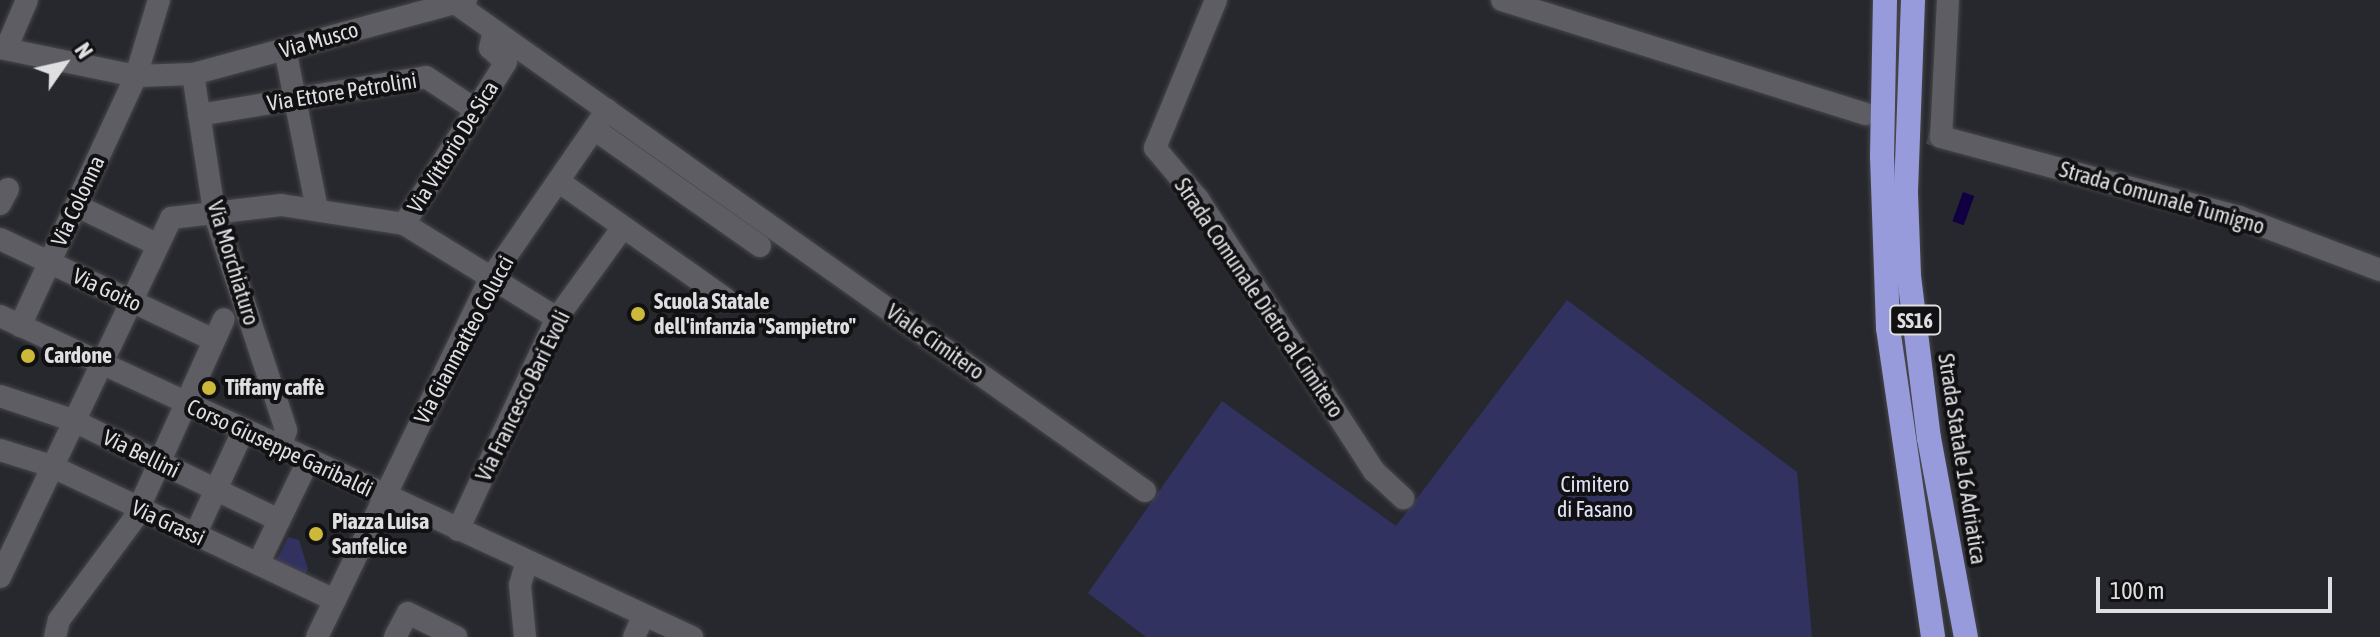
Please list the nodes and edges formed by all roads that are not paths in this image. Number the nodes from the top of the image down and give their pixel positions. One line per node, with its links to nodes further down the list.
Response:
1 (27, 0): 10 (street)
2 (159, 0): 13 (street, Via Colonna)
3 (1216, 0): 51 (street, Strada Comunale Dietro al Cimitero)
4 (1502, 0): 17 (street)
5 (1885, 0): 68 (highway, SS16)
6 (1913, 0): 69 (highway, Strada Statale 16 Adriatica / SS16)
7 (1948, 0): 30 (street, Strada Comunale Tumigno)
8 (458, 1): 9 (street, Via Musco); 11 (street, Via Musco)
9 (494, 31): 15 (street, Via Vittorio De Sica); 16 (street, Via Musco)
10 (3, 48): 13 (street, Via Musco)
11 (285, 49): 12 (street, Via Musco); 14 (street)
12 (193, 74): 13 (street, Via Musco); 18 (street, Via Morchiaturo)
13 (136, 76): 21 (street, Via Colonna)
14 (295, 99): 15 (street, Via Ettore Petrolini); 18 (street, Via Ettore Petrolini); 22 (street)
15 (476, 110): 24 (street, Via Vittorio De Sica)
16 (607, 110): 19 (street, Via Gianmatteo Colucci); 49 (street, Viale Cimitero)
17 (1866, 114)
18 (199, 115): 23 (street, Via Morchiaturo)
19 (594, 129): 20 (street, Via Gianmatteo Colucci); 28 (street)
20 (558, 181): 25 (street); 31 (street, Via Gianmatteo Colucci)
21 (77, 206): 27 (street); 29 (street, Via Colonna)
22 (317, 209): 23 (street); 24 (street)
23 (214, 212): 27 (street); 43 (street, Via Morchiaturo)
24 (404, 224): 31 (street)
25 (623, 227): 32 (street); 34 (street, Via Francesco Bari Evoli)
26 (0, 239): 29 (street, Via Goito)
27 (158, 245): 33 (street)
28 (760, 246)
29 (50, 263): 33 (street, Via Goito); 36 (street, Via Colonna)
30 (2380, 270)
31 (489, 281): 34 (street); 50 (street, Via Gianmatteo Colucci)
32 (726, 299)
33 (130, 301): 37 (street, Via Goito); 38 (street)
34 (557, 318): 54 (street, Via Francesco Bari Evoli)
35 (224, 319): 37 (street)
36 (10, 321): 38 (street, Corso Giuseppe Garibaldi)
37 (214, 340): 40 (street)
38 (99, 363): 40 (street, Corso Giuseppe Garibaldi); 41 (street)
39 (0, 396): 41 (street, Via Bellini)
40 (184, 403): 42 (street, Corso Giuseppe Garibaldi); 46 (street)
41 (72, 420): 46 (street, Via Bellini); 47 (street)
42 (243, 431): 43 (street, Corso Giuseppe Garibaldi); 48 (street)
43 (280, 448): 45 (street, Corso Giuseppe Garibaldi)
44 (0, 450): 47 (street, Via Grassi)
45 (308, 461): 50 (street, Corso Giuseppe Garibaldi); 53 (street)
46 (158, 462): 48 (street, Via Bellini); 52 (street)
47 (51, 466): 52 (street, Via Grassi); 58 (street)
48 (216, 490): 53 (street, Via Bellini); 55 (street)
49 (1145, 491)
50 (383, 495): 54 (street, Corso Giuseppe Garibaldi); 59 (street, Via Gianmatteo Colucci)
51 (1403, 498)
52 (138, 509): 55 (street, Via Grassi); 61 (street)
53 (279, 520): 57 (street)
54 (458, 530): 56 (street, Corso Giuseppe Garibaldi)
55 (195, 535): 57 (street, Via Grassi)
56 (527, 561): 60 (street, Corso Giuseppe Garibaldi); 65 (street)
57 (258, 564): 59 (street, Via Grassi)
58 (0, 577)
59 (335, 600): 62 (street, Via Gianmatteo Colucci)
60 (644, 615): 66 (street); 67 (street, Corso Giuseppe Garibaldi)
61 (55, 637)
62 (317, 637)
63 (395, 637): 64 (street)
64 (456, 637)
65 (525, 637)
66 (634, 637)
67 (692, 637)
68 (1933, 637)
69 (1966, 637)

